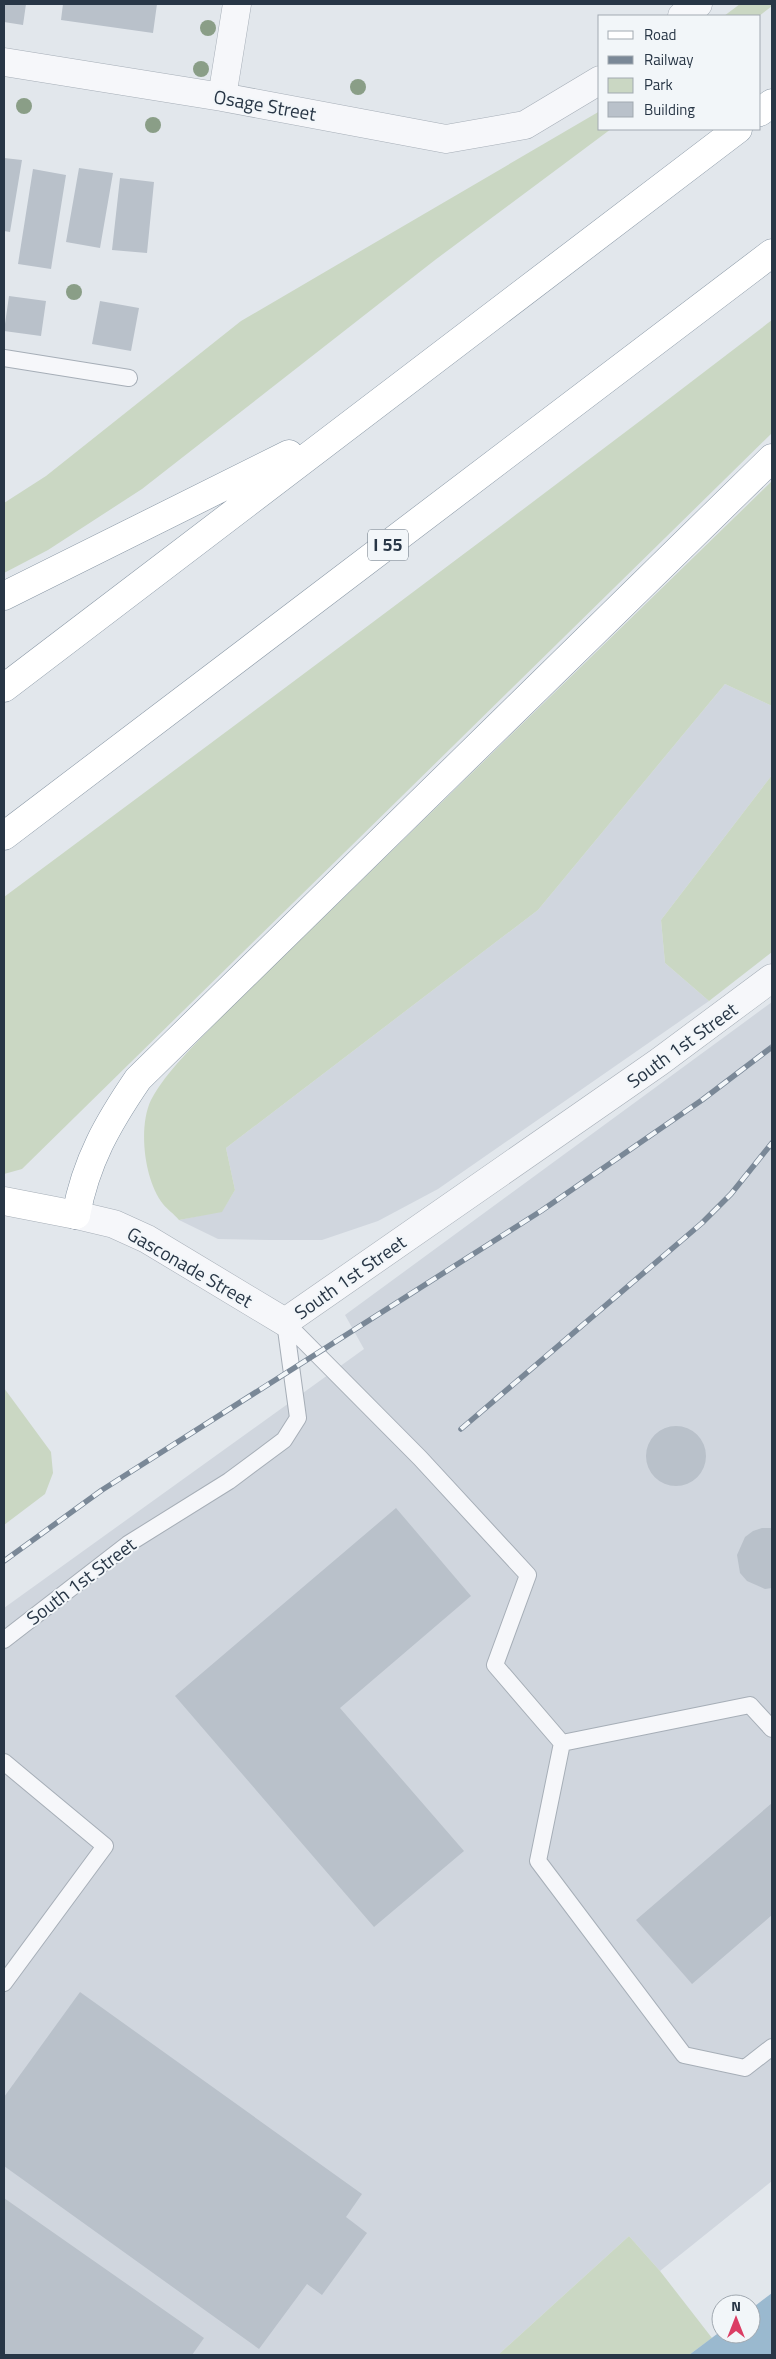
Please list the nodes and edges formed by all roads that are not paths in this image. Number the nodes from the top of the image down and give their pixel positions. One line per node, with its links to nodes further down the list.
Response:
1 (237, 4): 6 (street)
2 (698, 4): 3 (street)
3 (683, 15)
4 (4, 62): 6 (street, Osage Street)
5 (598, 81): 6 (street, Osage Street)
6 (222, 97)
7 (772, 103): 8 (main road)
8 (761, 111)
9 (737, 130): 13 (main road)
10 (772, 253): 17 (main road, I 55)
11 (4, 358): 12 (lane)
12 (129, 378)
13 (347, 426): 15 (main road); 16 (main road)
14 (772, 458): 20 (main road)
15 (4, 596)
16 (4, 688)
17 (4, 836)
18 (772, 978): 21 (street, South 1st Street)
19 (4, 1202): 20 (main road, Gasconade Street)
20 (76, 1215): 21 (street, Gasconade Street)
21 (285, 1322): 22 (lane, South 1st Street); 24 (lane)
22 (4, 1640)
23 (772, 1729): 24 (lane)
24 (562, 1743): 27 (lane)
25 (4, 1762): 26 (lane)
26 (4, 1983)
27 (772, 2047)

